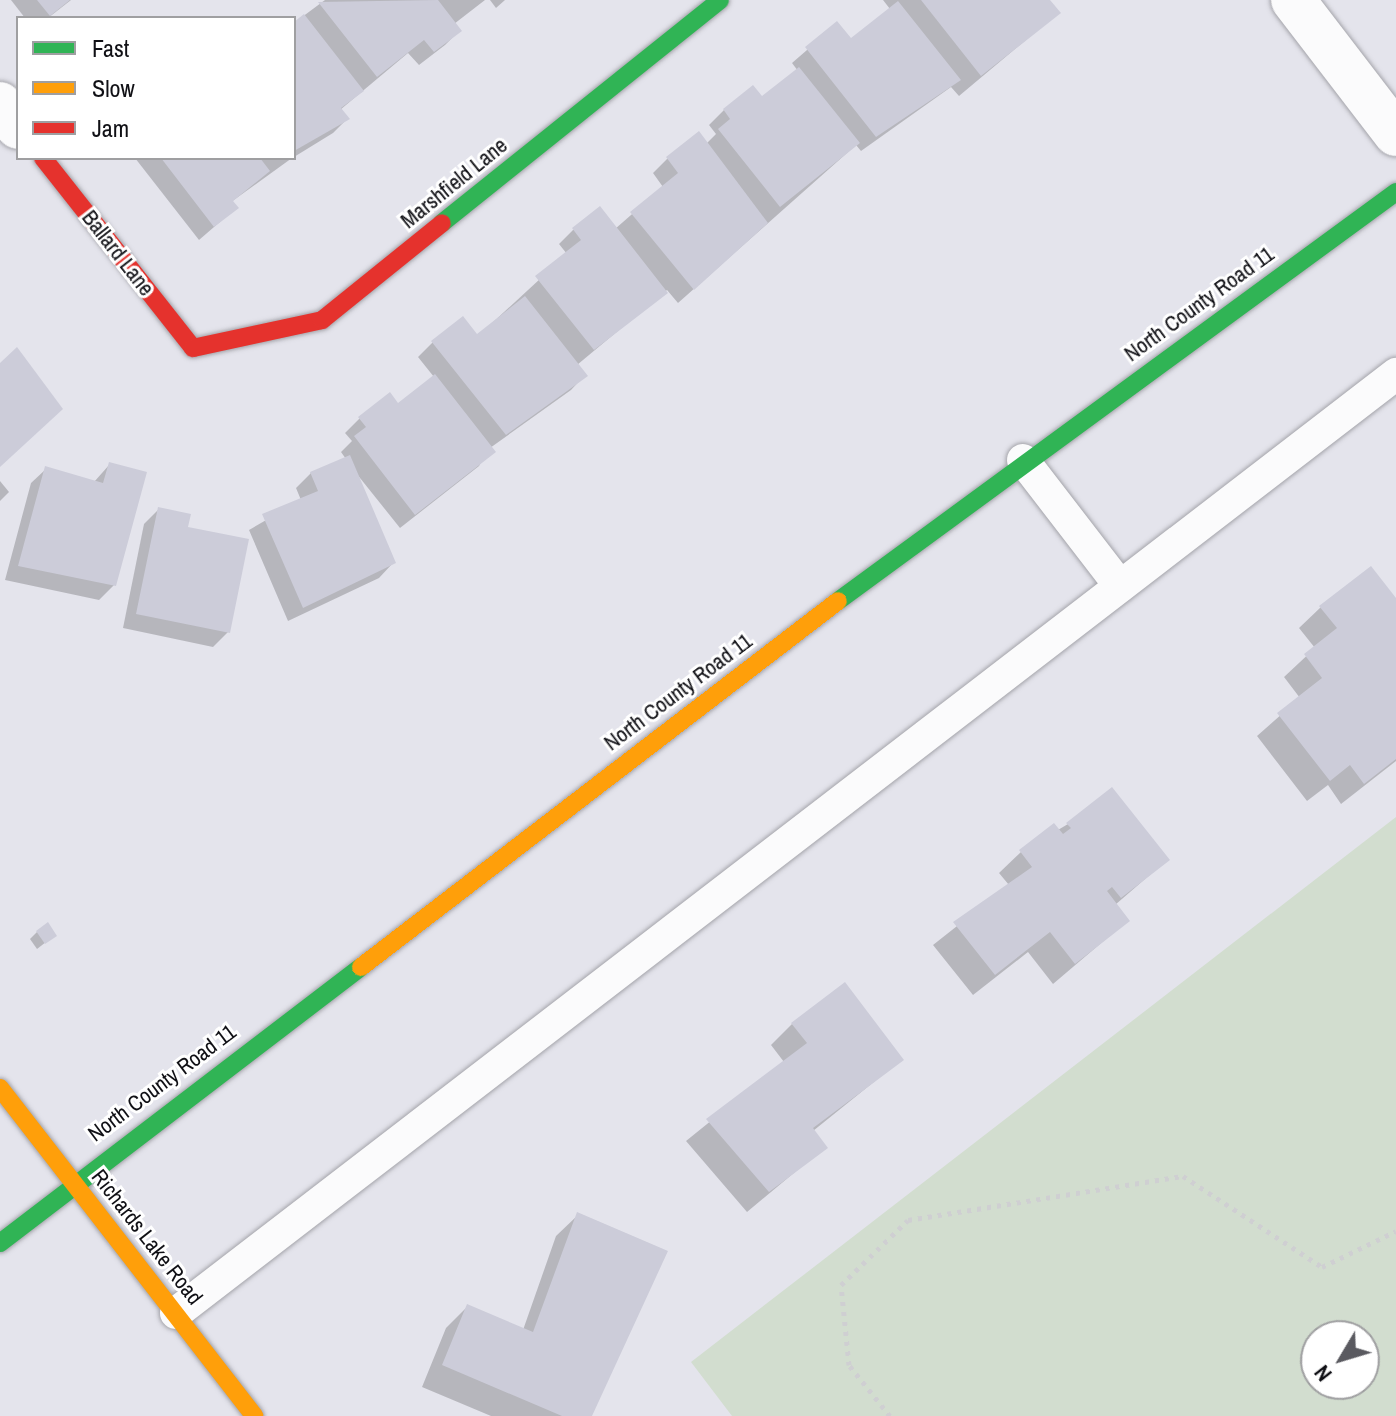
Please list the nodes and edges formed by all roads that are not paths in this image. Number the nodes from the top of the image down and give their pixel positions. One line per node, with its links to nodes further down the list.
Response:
1 (720, 0): 8 (main road, Marshfield Lane)
2 (1293, 0): 5 (street)
3 (0, 104): 4 (street)
4 (16, 124)
5 (1396, 134)
6 (45, 160): 8 (main road, Ballard Lane)
7 (1396, 192): 10 (main road, North County Road 11)
8 (193, 348)
9 (1396, 374): 11 (lane)
10 (1023, 460): 11 (lane); 13 (main road, North County Road 11)
11 (1120, 586): 15 (lane)
12 (0, 1088): 13 (main road, Richards Lake Road)
13 (72, 1181): 14 (main road, North County Road 11); 15 (main road, Richards Lake Road)
14 (0, 1243)
15 (176, 1313): 16 (main road, Richards Lake Road)
16 (254, 1416)

